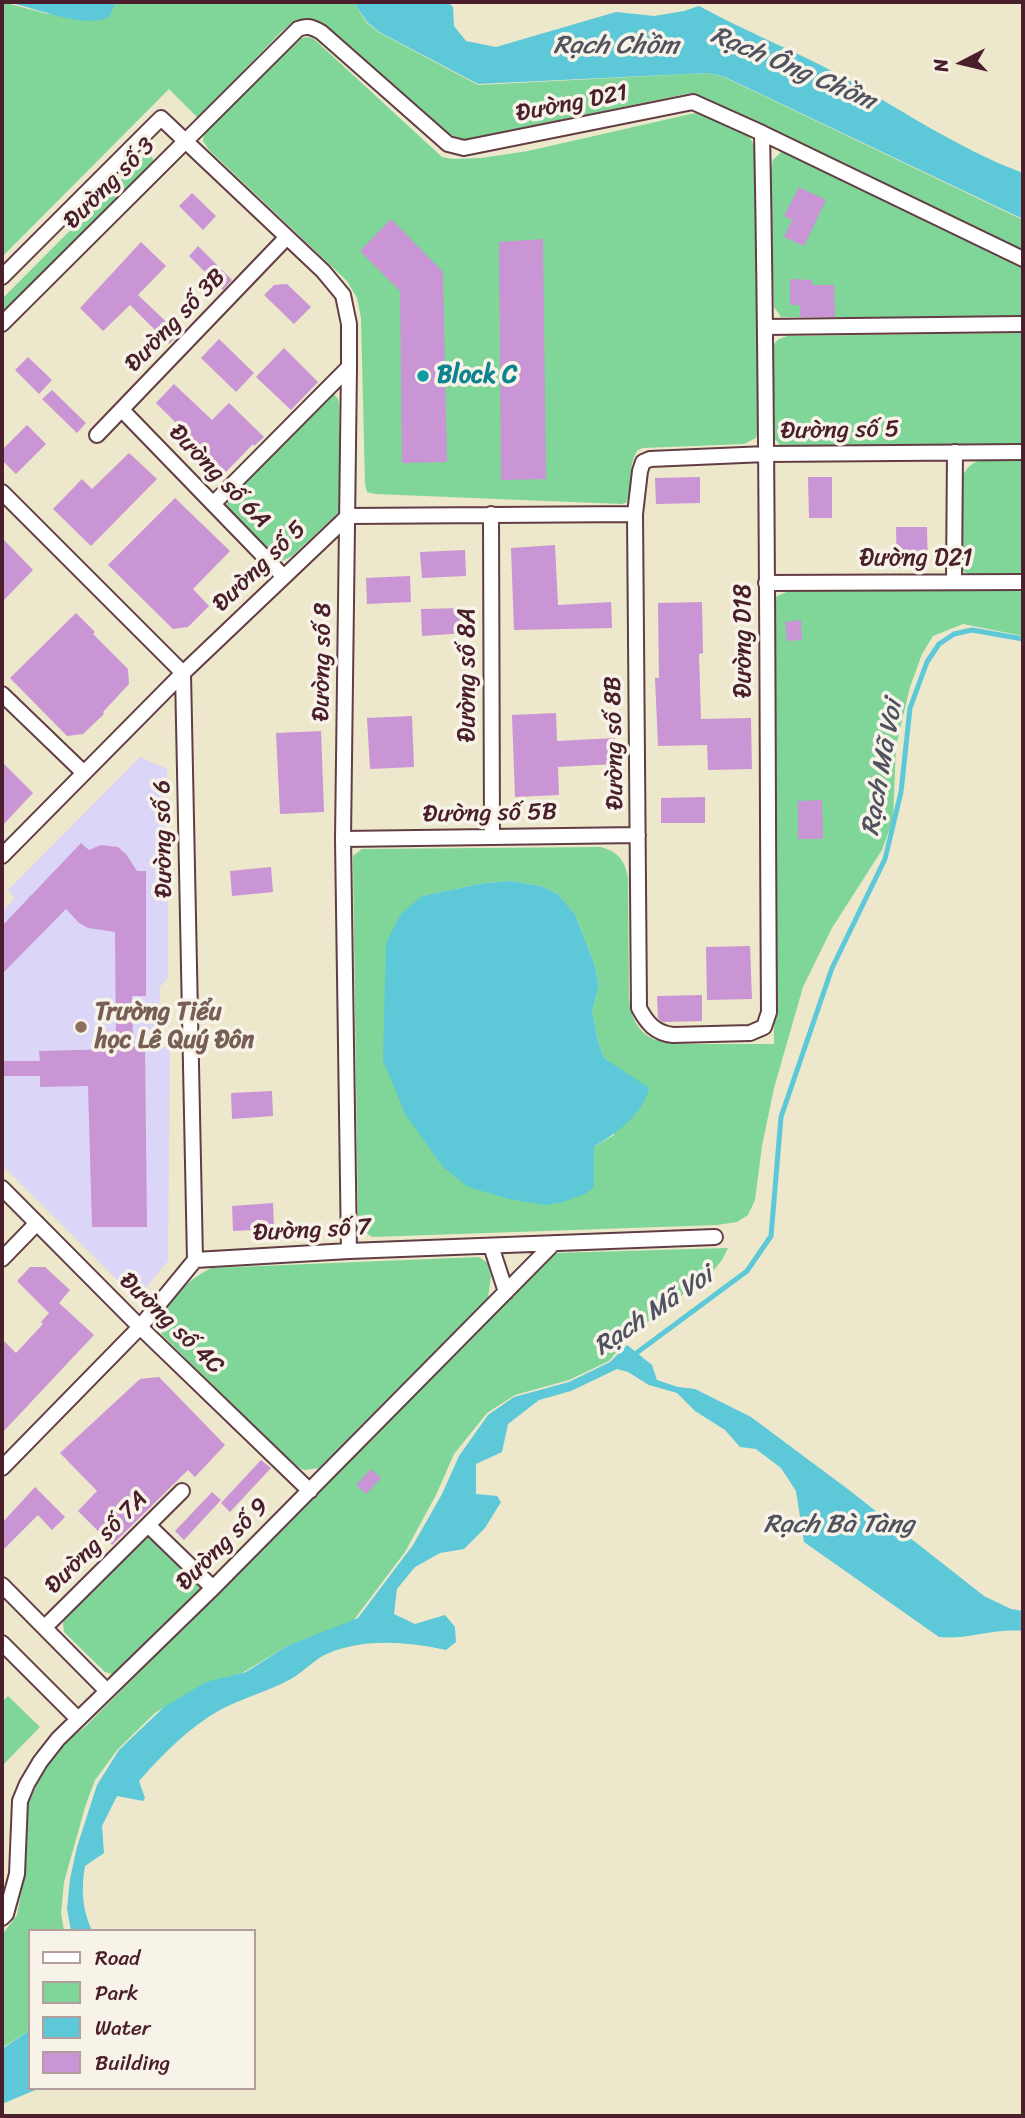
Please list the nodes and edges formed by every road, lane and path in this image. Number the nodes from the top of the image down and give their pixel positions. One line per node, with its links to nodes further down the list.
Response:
1 (762, 132): 2 (street, Đường D21); 4 (street, Đường D21); 8 (street, Đường D18)
2 (186, 141): 3 (street, Đường số 8); 5 (street, Đường số 3); 6 (street, Đường số 3)
3 (287, 237): 9 (street, Đường số 8); 10 (street, Đường số 3B)
4 (1023, 259)
5 (2, 277)
6 (2, 324)
7 (1023, 324): 8 (street)
8 (766, 327): 14 (street, Đường D18)
9 (349, 367): 17 (street); 20 (street, Đường số 8)
10 (122, 410): 11 (street, Đường số 3B); 17 (street, Đường số 6A)
11 (97, 435)
12 (955, 452): 13 (street, Đường số 5); 14 (street, Đường số 5); 22 (street)
13 (1023, 452)
14 (766, 454): 15 (street, Đường số 5); 24 (street, Đường D18)
15 (643, 462): 19 (street, Đường số 8B)
16 (2, 492): 25 (street)
17 (214, 503): 21 (street, Đường số 6A)
18 (491, 514): 19 (street); 20 (street); 29 (street, Đường số 8A)
19 (635, 514): 28 (street, Đường số 8B)
20 (348, 516): 21 (street, Đường số 5); 30 (street, Đường số 8)
21 (283, 576): 25 (street, Đường số 5)
22 (954, 581): 23 (street, Đường D21); 24 (street, Đường D21)
23 (1023, 582)
24 (766, 583): 32 (street, Đường D18)
25 (183, 673): 27 (street, Đường số 5); 40 (street, Đường số 6)
26 (2, 694): 27 (street)
27 (84, 773): 31 (street, Đường số 5)
28 (638, 835): 29 (street, Đường số 5B); 32 (street, Đường số 8B)
29 (492, 836): 30 (street, Đường số 5B)
30 (343, 839): 38 (street, Đường số 8)
31 (2, 856)
32 (647, 1023)
33 (2, 1188): 34 (street, Đường số 4C)
34 (37, 1223): 39 (street); 42 (street, Đường số 4C)
35 (715, 1237): 36 (street, Đường số 7)
36 (554, 1244): 37 (street, Đường số 7); 41 (street, Đường số 9)
37 (491, 1246): 38 (street, Đường số 7); 41 (street)
38 (349, 1251): 40 (street, Đường số 7)
39 (2, 1259)
40 (195, 1260): 42 (street)
41 (506, 1292): 45 (street, Đường số 9)
42 (140, 1327): 43 (street); 45 (street, Đường số 4C)
43 (2, 1468)
44 (182, 1491): 46 (street, Đường số 7A)
45 (310, 1491): 48 (street, Đường số 9)
46 (148, 1525): 48 (street); 49 (street, Đường số 7A)
47 (2, 1586): 49 (street)
48 (213, 1588): 51 (street, Đường số 9)
49 (45, 1627): 51 (street)
50 (2, 1643): 52 (street)
51 (107, 1691): 52 (street, Đường số 9)
52 (78, 1719): 53 (street, Đường số 9)
53 (2, 1918)

